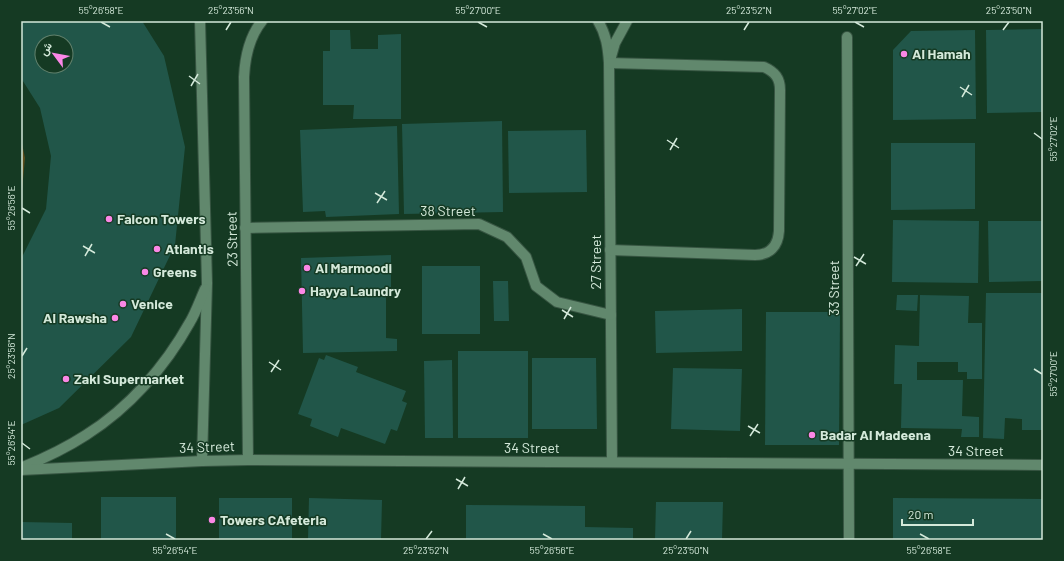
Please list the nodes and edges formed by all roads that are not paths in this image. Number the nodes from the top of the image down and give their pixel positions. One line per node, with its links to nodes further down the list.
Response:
1 (200, 21): 9 (street, 23 Street)
2 (262, 21): 7 (street, 23 Street)
3 (598, 21): 6 (street, 27 Street)
4 (627, 21): 6 (street, 27 Street)
5 (847, 37): 14 (street, 33 Street)
6 (609, 63): 8 (street, 27 Street); 8 (street)
7 (245, 228): 10 (street, 38 Street); 11 (street, 23 Street)
8 (610, 250): 10 (street, 27 Street)
9 (207, 284): 12 (street, 23 Street); 16 (street)
10 (611, 316): 13 (street, 27 Street)
11 (248, 460): 12 (street, 34 Street); 13 (street, 34 Street)
12 (202, 461): 16 (street, 34 Street)
13 (612, 462): 14 (street, 34 Street)
14 (849, 464): 15 (street, 34 Street); 17 (street, 33 Street)
15 (1043, 466)
16 (21, 469)
17 (849, 540)

